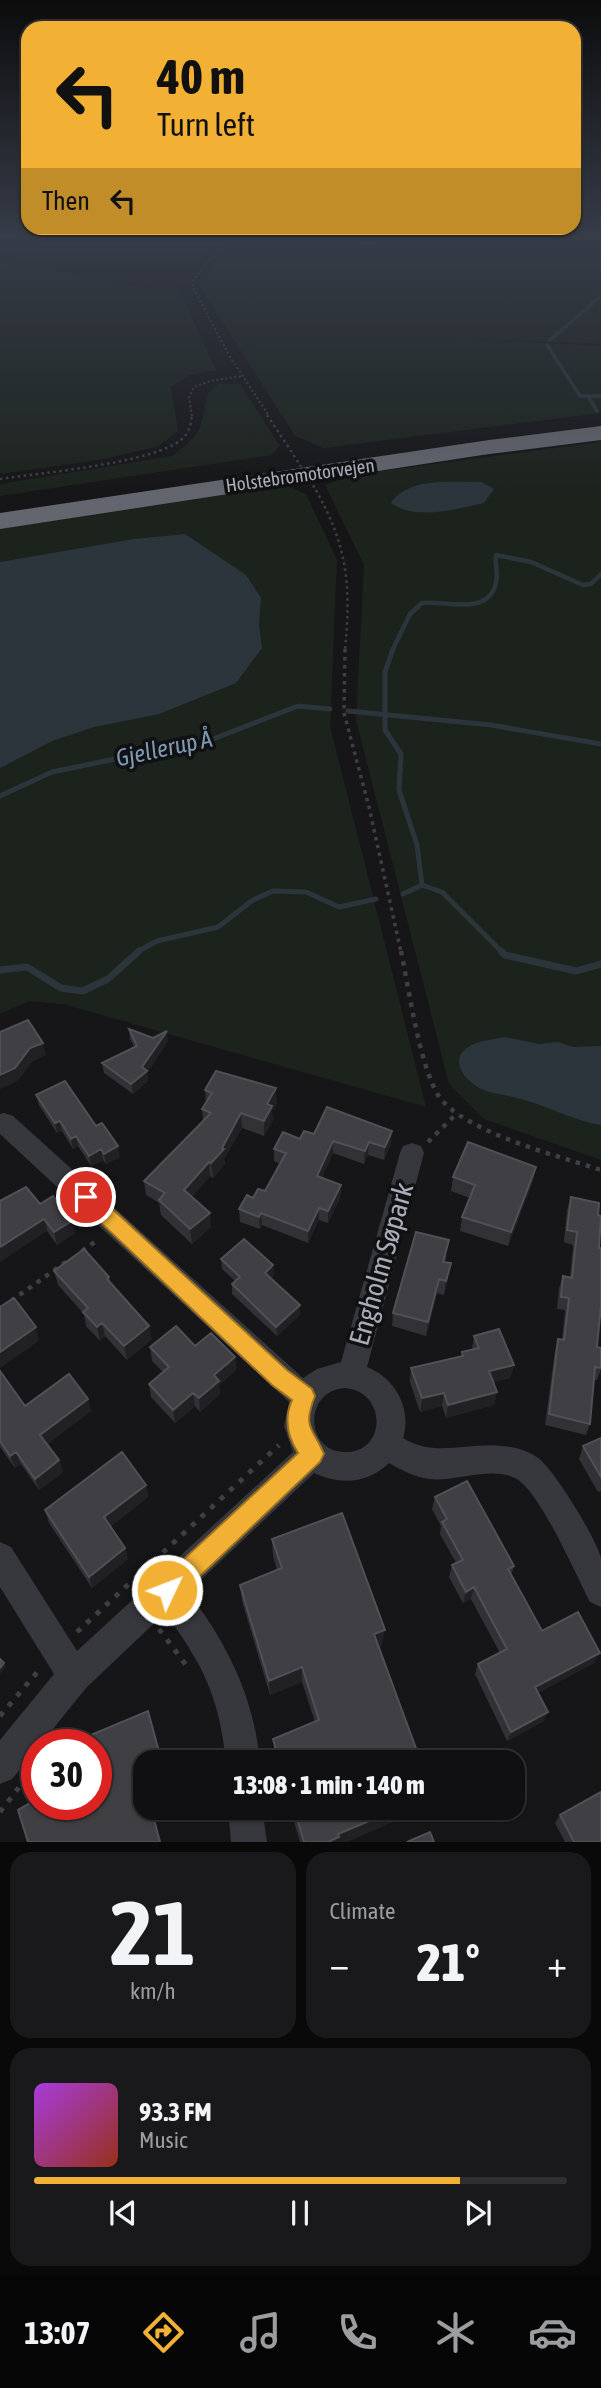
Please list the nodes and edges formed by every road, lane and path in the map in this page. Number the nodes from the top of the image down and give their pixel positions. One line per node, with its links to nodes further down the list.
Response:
1 (211, 320): 2 (path)
2 (243, 376): 5 (path); 8 (path, bridge)
3 (601, 422): 6 (highway, Holstebromotorvejen)
4 (601, 433): 7 (highway, Holstebromotorvejen)
5 (0, 479)
6 (0, 508)
7 (0, 521)
8 (456, 1114): 10 (path); 11 (path)
9 (4, 1123): 12 (street)
10 (412, 1153): 14 (street, Engholm Søpark)
11 (601, 1170)
12 (118, 1226): 13 (path); 15 (street)
13 (0, 1309)
14 (351, 1376): 15 (street); 17 (street)
15 (304, 1396): 18 (street)
16 (281, 1436): 22 (path)
17 (386, 1444): 18 (street); 20 (street)
18 (313, 1454): 21 (street)
19 (0, 1558): 22 (street)
20 (601, 1591)
21 (156, 1600): 22 (street); 23 (path); 25 (street)
22 (66, 1663): 24 (path); 26 (street)
23 (188, 1669)
24 (0, 1716)
25 (242, 1750)
26 (0, 1767)
27 (247, 1820): 28 (street)
28 (249, 1842)

